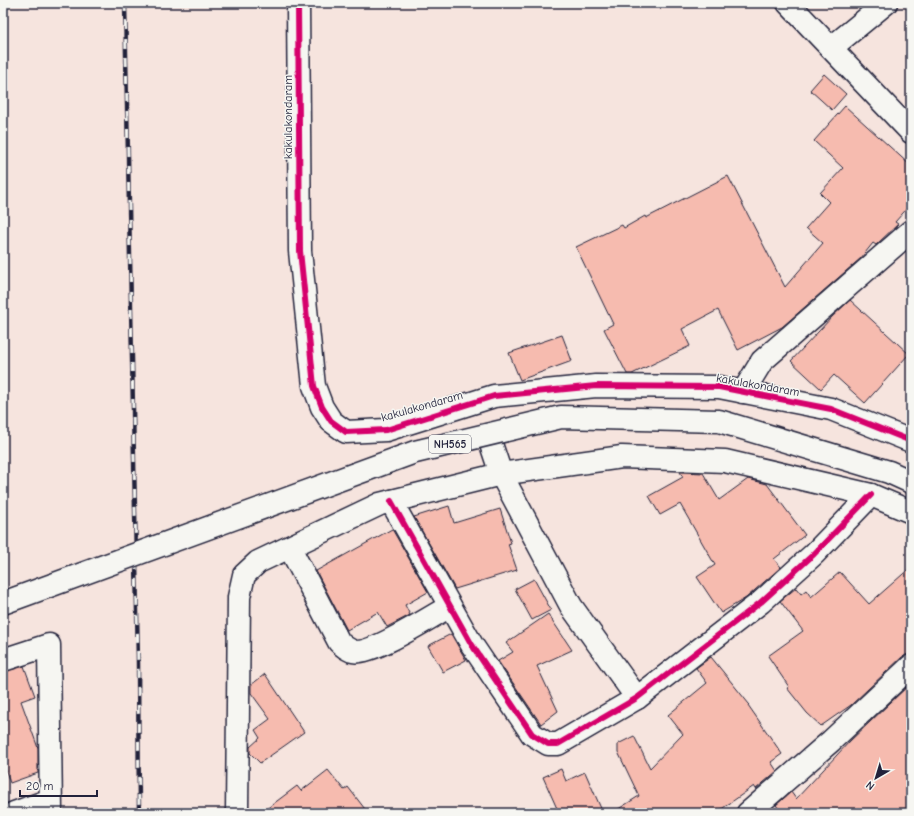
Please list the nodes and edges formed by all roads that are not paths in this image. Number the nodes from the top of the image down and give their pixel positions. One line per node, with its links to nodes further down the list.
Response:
1 (298, 3): 7 (main road, kakulakondaram)
2 (788, 3): 4 (main road)
3 (886, 3): 4 (main road)
4 (831, 48): 5 (main road)
5 (911, 132)
6 (911, 231): 7 (main road)
7 (743, 392): 9 (main road, kakulakondaram)
8 (488, 436): 10 (main road); 11 (main road, NH565, bridge); 16 (main road, NH565, bridge)
9 (908, 437)
10 (501, 474): 12 (main road); 13 (main road); 20 (main road)
11 (911, 482)
12 (871, 495): 14 (main road); 20 (main road)
13 (391, 501): 15 (main road); 17 (main road)
14 (911, 512)
15 (290, 548): 17 (main road); 23 (main road)
16 (3, 603)
17 (450, 606): 20 (main road)
18 (3, 660): 21 (main road)
19 (911, 666): 24 (main road)
20 (637, 698)
21 (50, 807): 22 (main road)
22 (14, 813)
23 (238, 813)
24 (748, 813)

